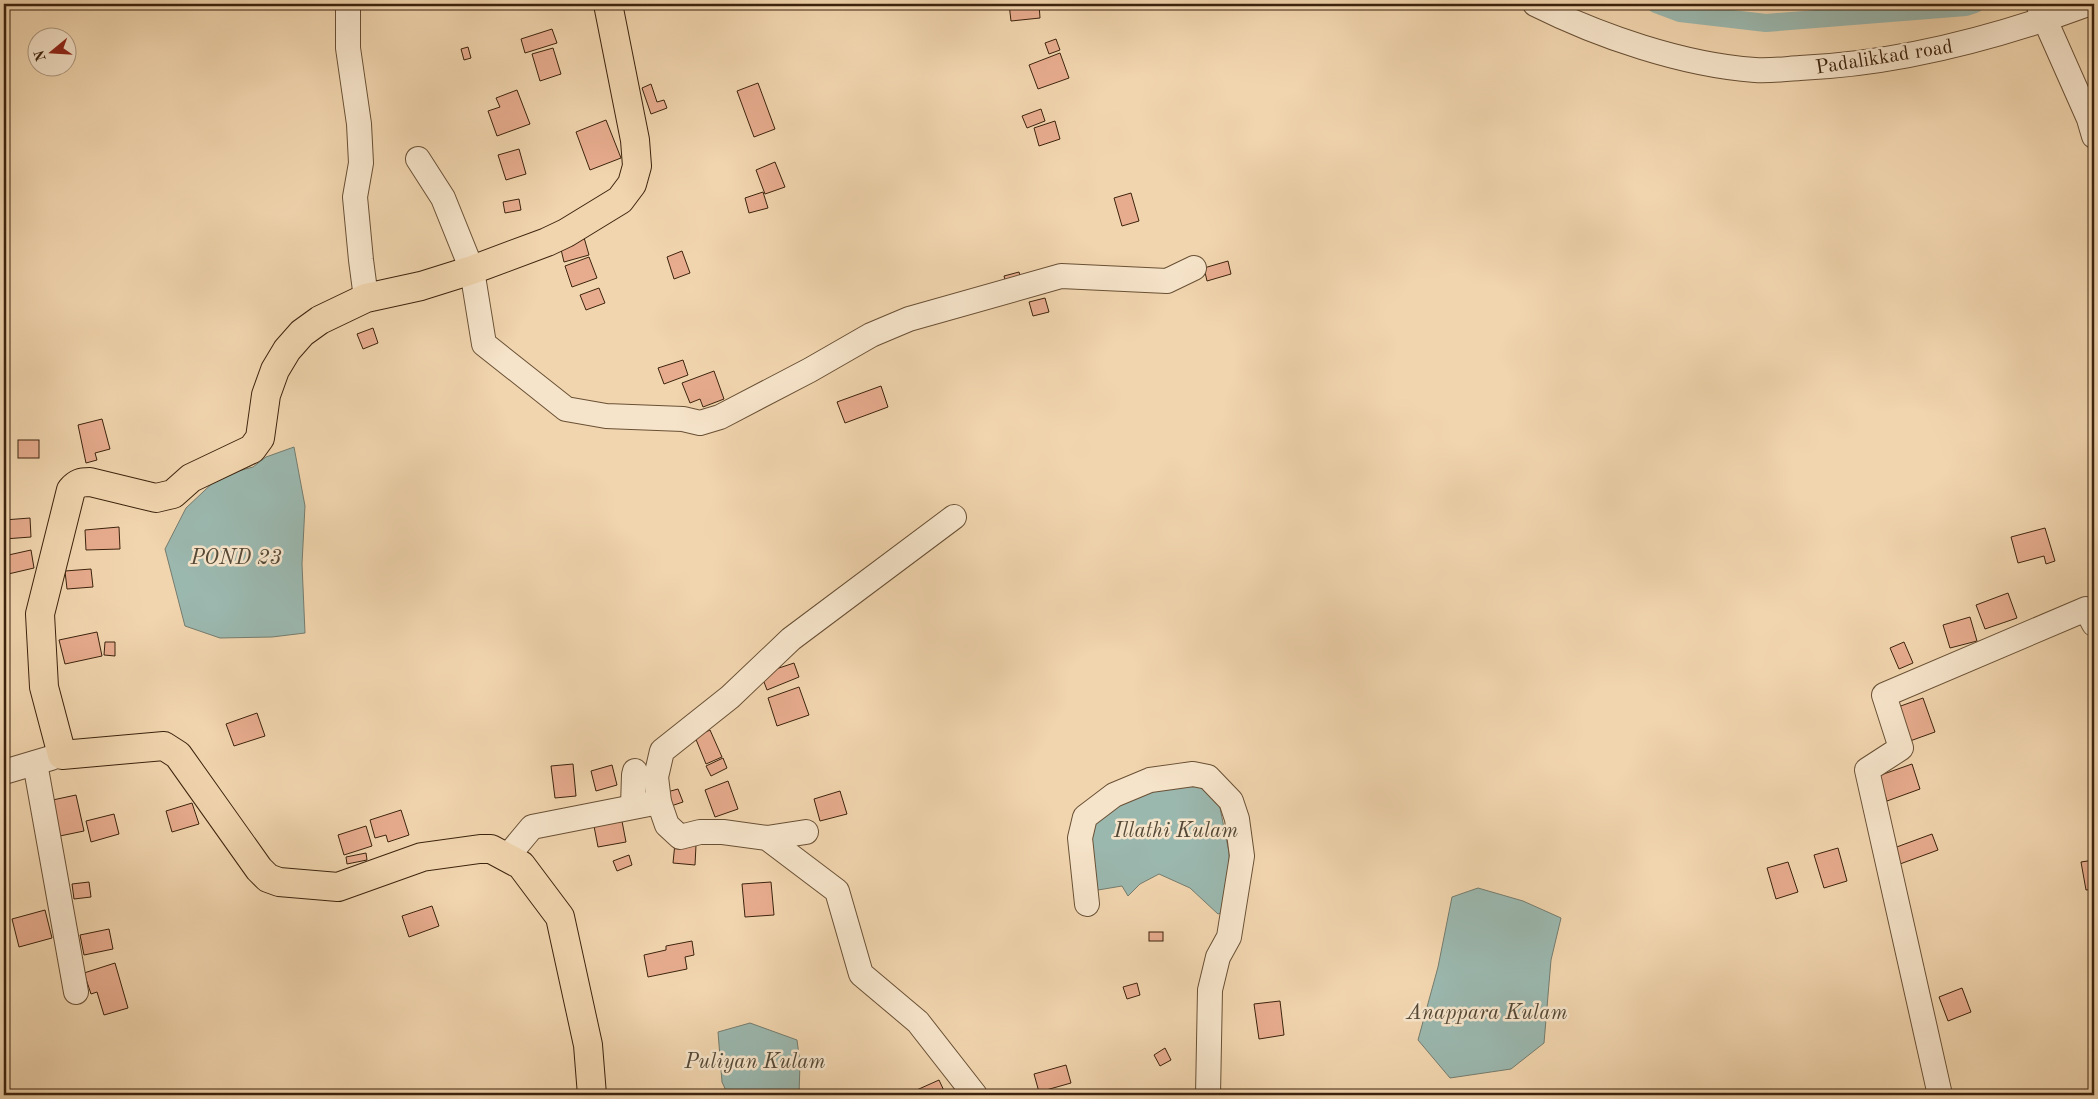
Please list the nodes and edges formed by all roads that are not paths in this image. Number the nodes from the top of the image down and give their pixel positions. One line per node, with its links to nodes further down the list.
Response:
1 (348, 4): 10 (street)
2 (608, 4): 9 (main road)
3 (1534, 4): 5 (street, Padalikkad road)
4 (2088, 4): 5 (street, Padalikkad road)
5 (2041, 11): 6 (street)
6 (2094, 136)
7 (418, 159): 9 (street)
8 (1194, 268): 9 (street)
9 (472, 270): 10 (main road)
10 (366, 298): 13 (main road)
11 (954, 517): 17 (street)
12 (2094, 624): 27 (street)
13 (62, 755): 14 (street); 21 (main road)
14 (35, 762): 16 (street); 23 (street)
15 (636, 771): 18 (street)
16 (4, 772)
17 (659, 802): 18 (street); 20 (street)
18 (633, 806): 21 (street)
19 (806, 832): 20 (street)
20 (767, 838): 25 (street)
21 (507, 857): 24 (main road)
22 (1087, 904): 26 (street)
23 (76, 992)
24 (592, 1095)
25 (975, 1095)
26 (1208, 1095)
27 (1940, 1095)

